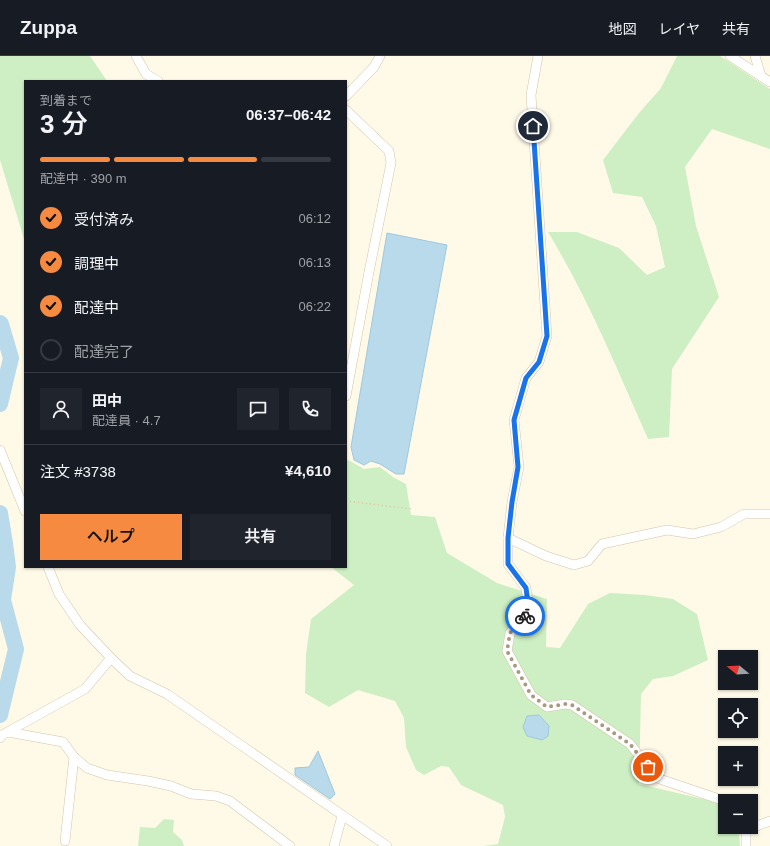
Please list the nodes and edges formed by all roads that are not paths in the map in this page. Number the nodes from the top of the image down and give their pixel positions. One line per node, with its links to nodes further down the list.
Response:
1 (136, 56): 7 (street)
2 (380, 56): 9 (street)
3 (538, 56): 15 (street)
4 (730, 56): 6 (street)
5 (755, 56): 6 (street)
6 (761, 76): 8 (street)
7 (156, 80)
8 (770, 82)
9 (347, 95)
10 (347, 111): 11 (street)
11 (347, 391)
12 (0, 450): 13 (street)
13 (24, 509)
14 (770, 514): 15 (street)
15 (508, 538): 20 (street)
16 (48, 568): 17 (street)
17 (111, 658): 18 (street); 21 (street)
18 (2, 735): 19 (street)
19 (74, 757): 25 (street); 26 (street)
20 (718, 799)
21 (342, 816): 27 (street); 28 (street)
22 (770, 821): 23 (street)
23 (758, 825)
24 (745, 834): 29 (street)
25 (65, 841)
26 (290, 846)
27 (334, 846)
28 (387, 846)
29 (746, 846)

